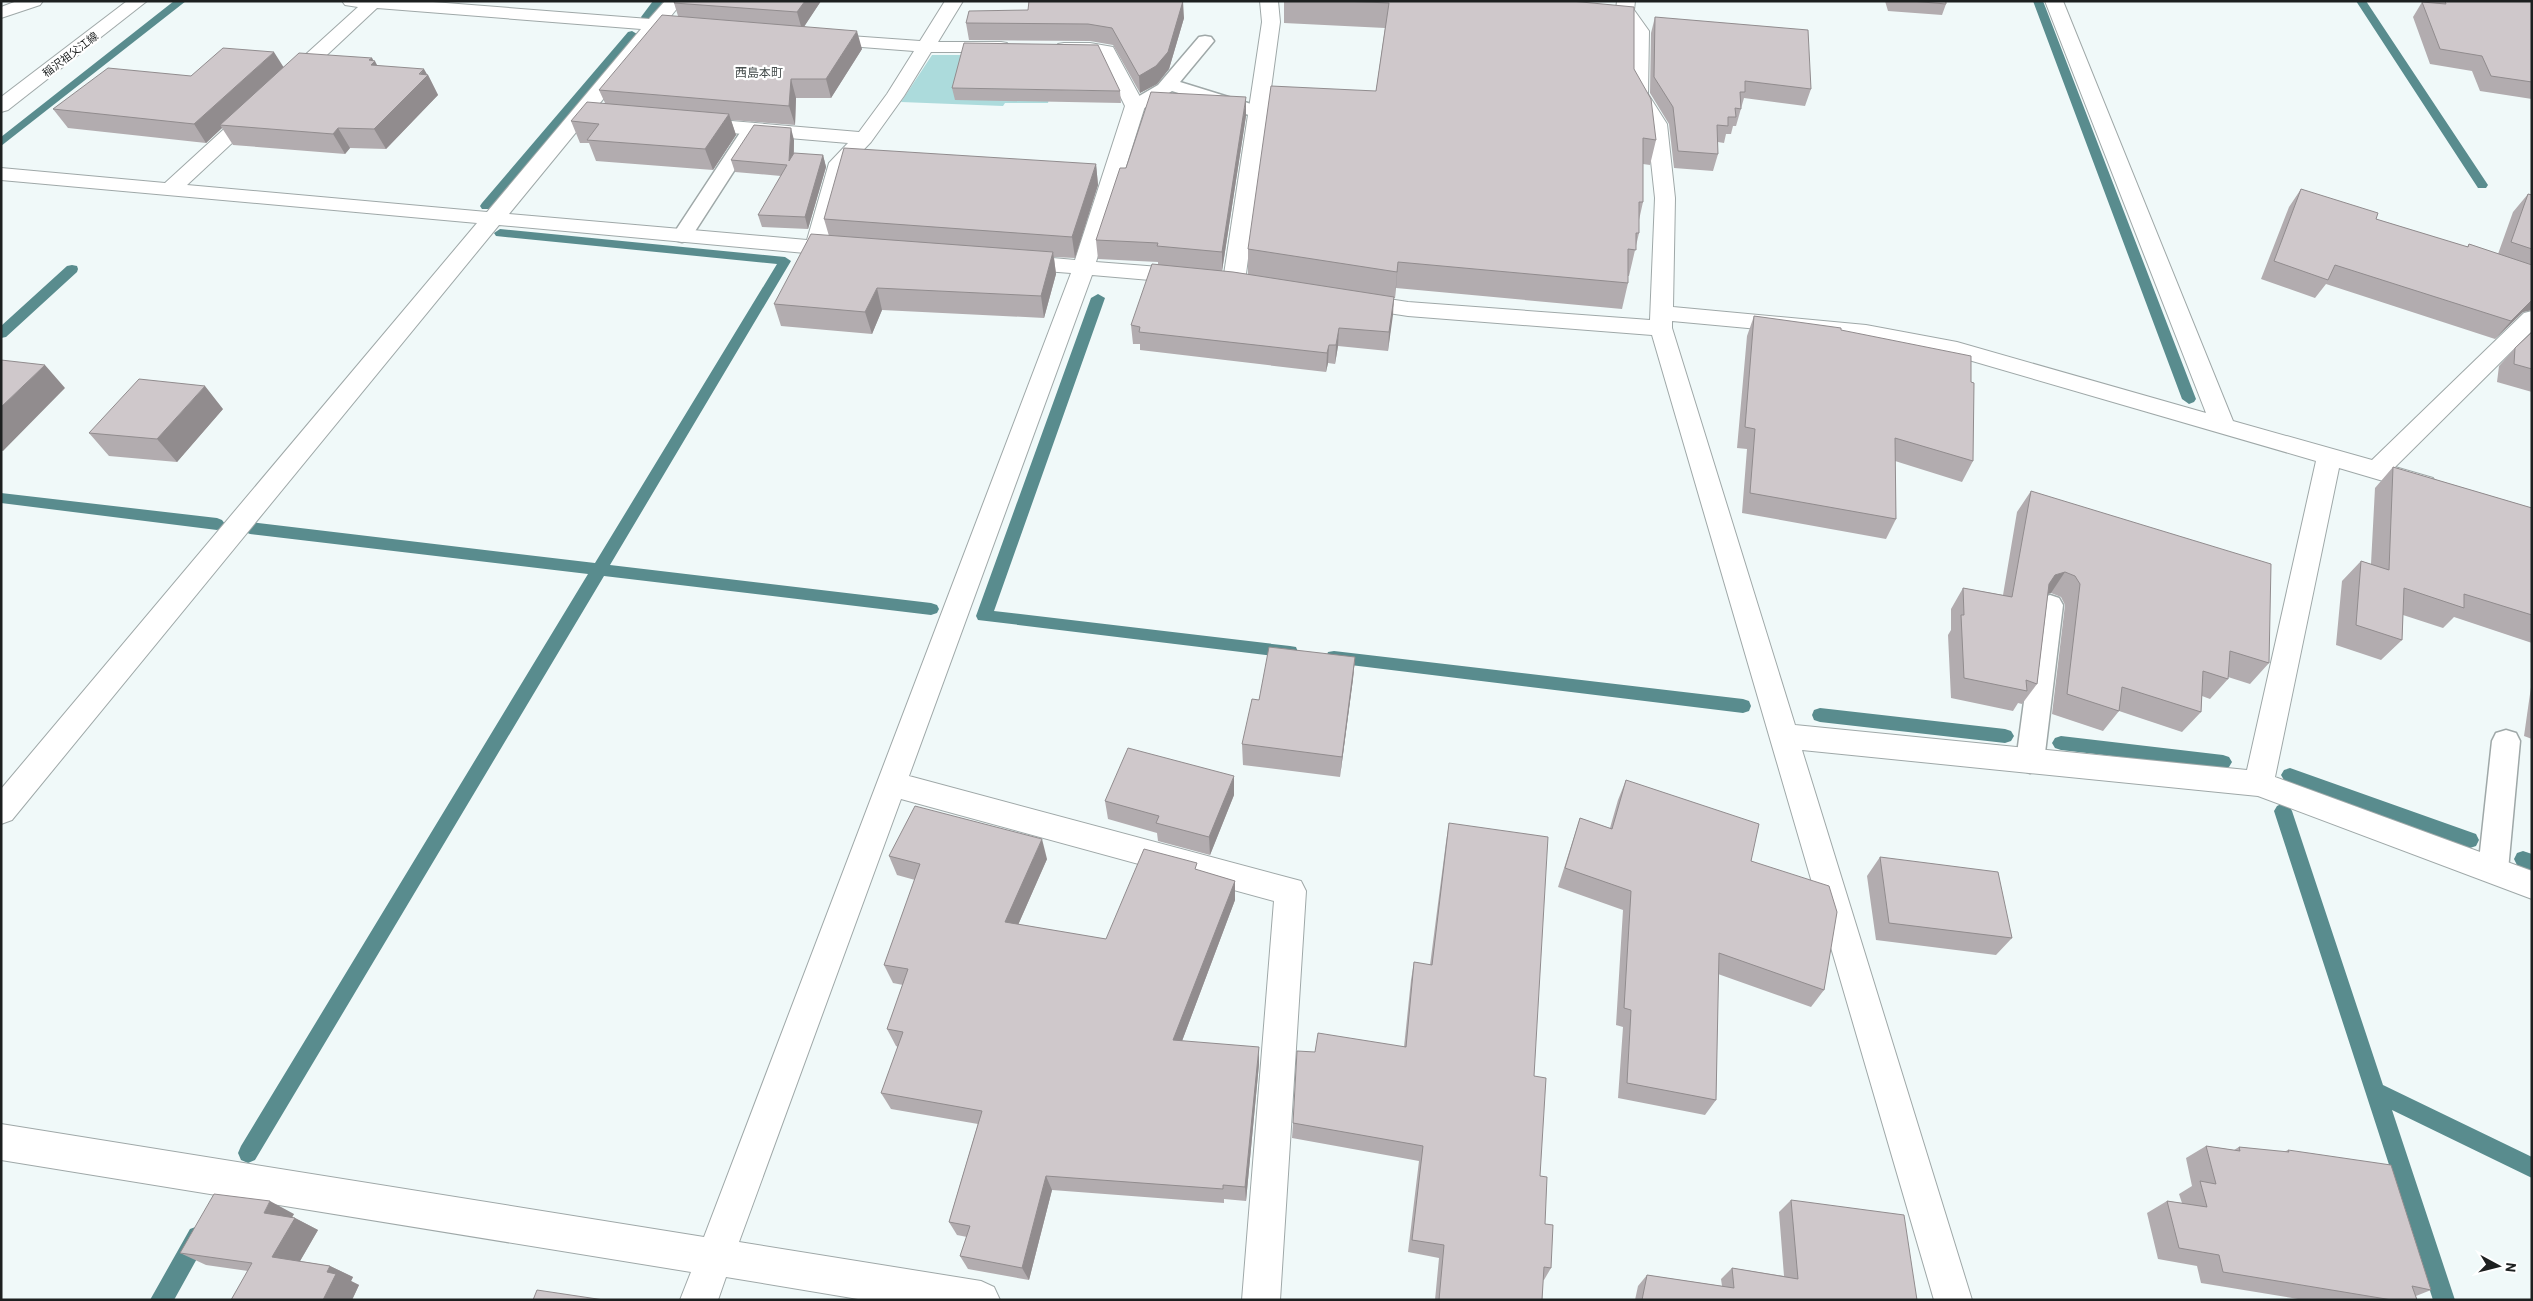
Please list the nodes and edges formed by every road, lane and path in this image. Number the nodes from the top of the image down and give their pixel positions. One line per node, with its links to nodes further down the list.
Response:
1 (34, 1): 10 (street)
2 (138, 1): 21 (street, 稲沢祖父江線)
3 (351, 1): 9 (street)
4 (674, 1): 11 (street)
5 (954, 1): 15 (street)
6 (1269, 1): 23 (street)
7 (1626, 1): 37 (street)
8 (2054, 1): 38 (street)
9 (374, 2): 11 (street); 19 (street)
10 (1, 14)
11 (653, 26): 12 (street); 29 (street)
12 (702, 30)
13 (800, 37): 15 (street)
14 (1206, 41): 18 (lane)
15 (928, 47): 16 (street); 26 (street)
16 (1023, 48)
17 (1042, 48): 22 (street)
18 (1168, 84): 22 (lane); 23 (lane)
19 (279, 89)
20 (264, 103): 28 (street)
21 (1, 106)
22 (1135, 106): 34 (street)
23 (1258, 112): 34 (street)
24 (675, 122): 25 (street)
25 (752, 129): 26 (street); 30 (lane)
26 (864, 138): 31 (street)
27 (1, 174): 28 (street)
28 (170, 189): 29 (street)
29 (493, 218): 30 (street); 48 (street)
30 (682, 236): 31 (street)
31 (816, 248): 32 (street)
32 (866, 252)
33 (995, 260): 34 (street)
34 (1084, 267): 46 (street)
35 (1331, 297): 37 (street)
36 (2532, 318): 40 (street)
37 (1660, 320): 38 (street); 43 (street)
38 (2224, 427): 39 (street)
39 (2329, 457): 40 (street); 47 (street)
40 (2376, 471): 41 (street)
41 (2449, 492)
42 (2050, 606): 45 (lane)
43 (1783, 736): 45 (street); 56 (street)
44 (2506, 741): 49 (lane)
45 (2030, 761): 47 (street)
46 (891, 784): 52 (street); 55 (street)
47 (2259, 784): 49 (street)
48 (1, 811)
49 (2493, 870): 50 (street)
50 (2532, 884)
51 (1, 1142): 52 (street)
52 (714, 1258): 53 (street); 54 (street)
53 (699, 1300)
54 (981, 1300)
55 (1261, 1300)
56 (1953, 1300)

